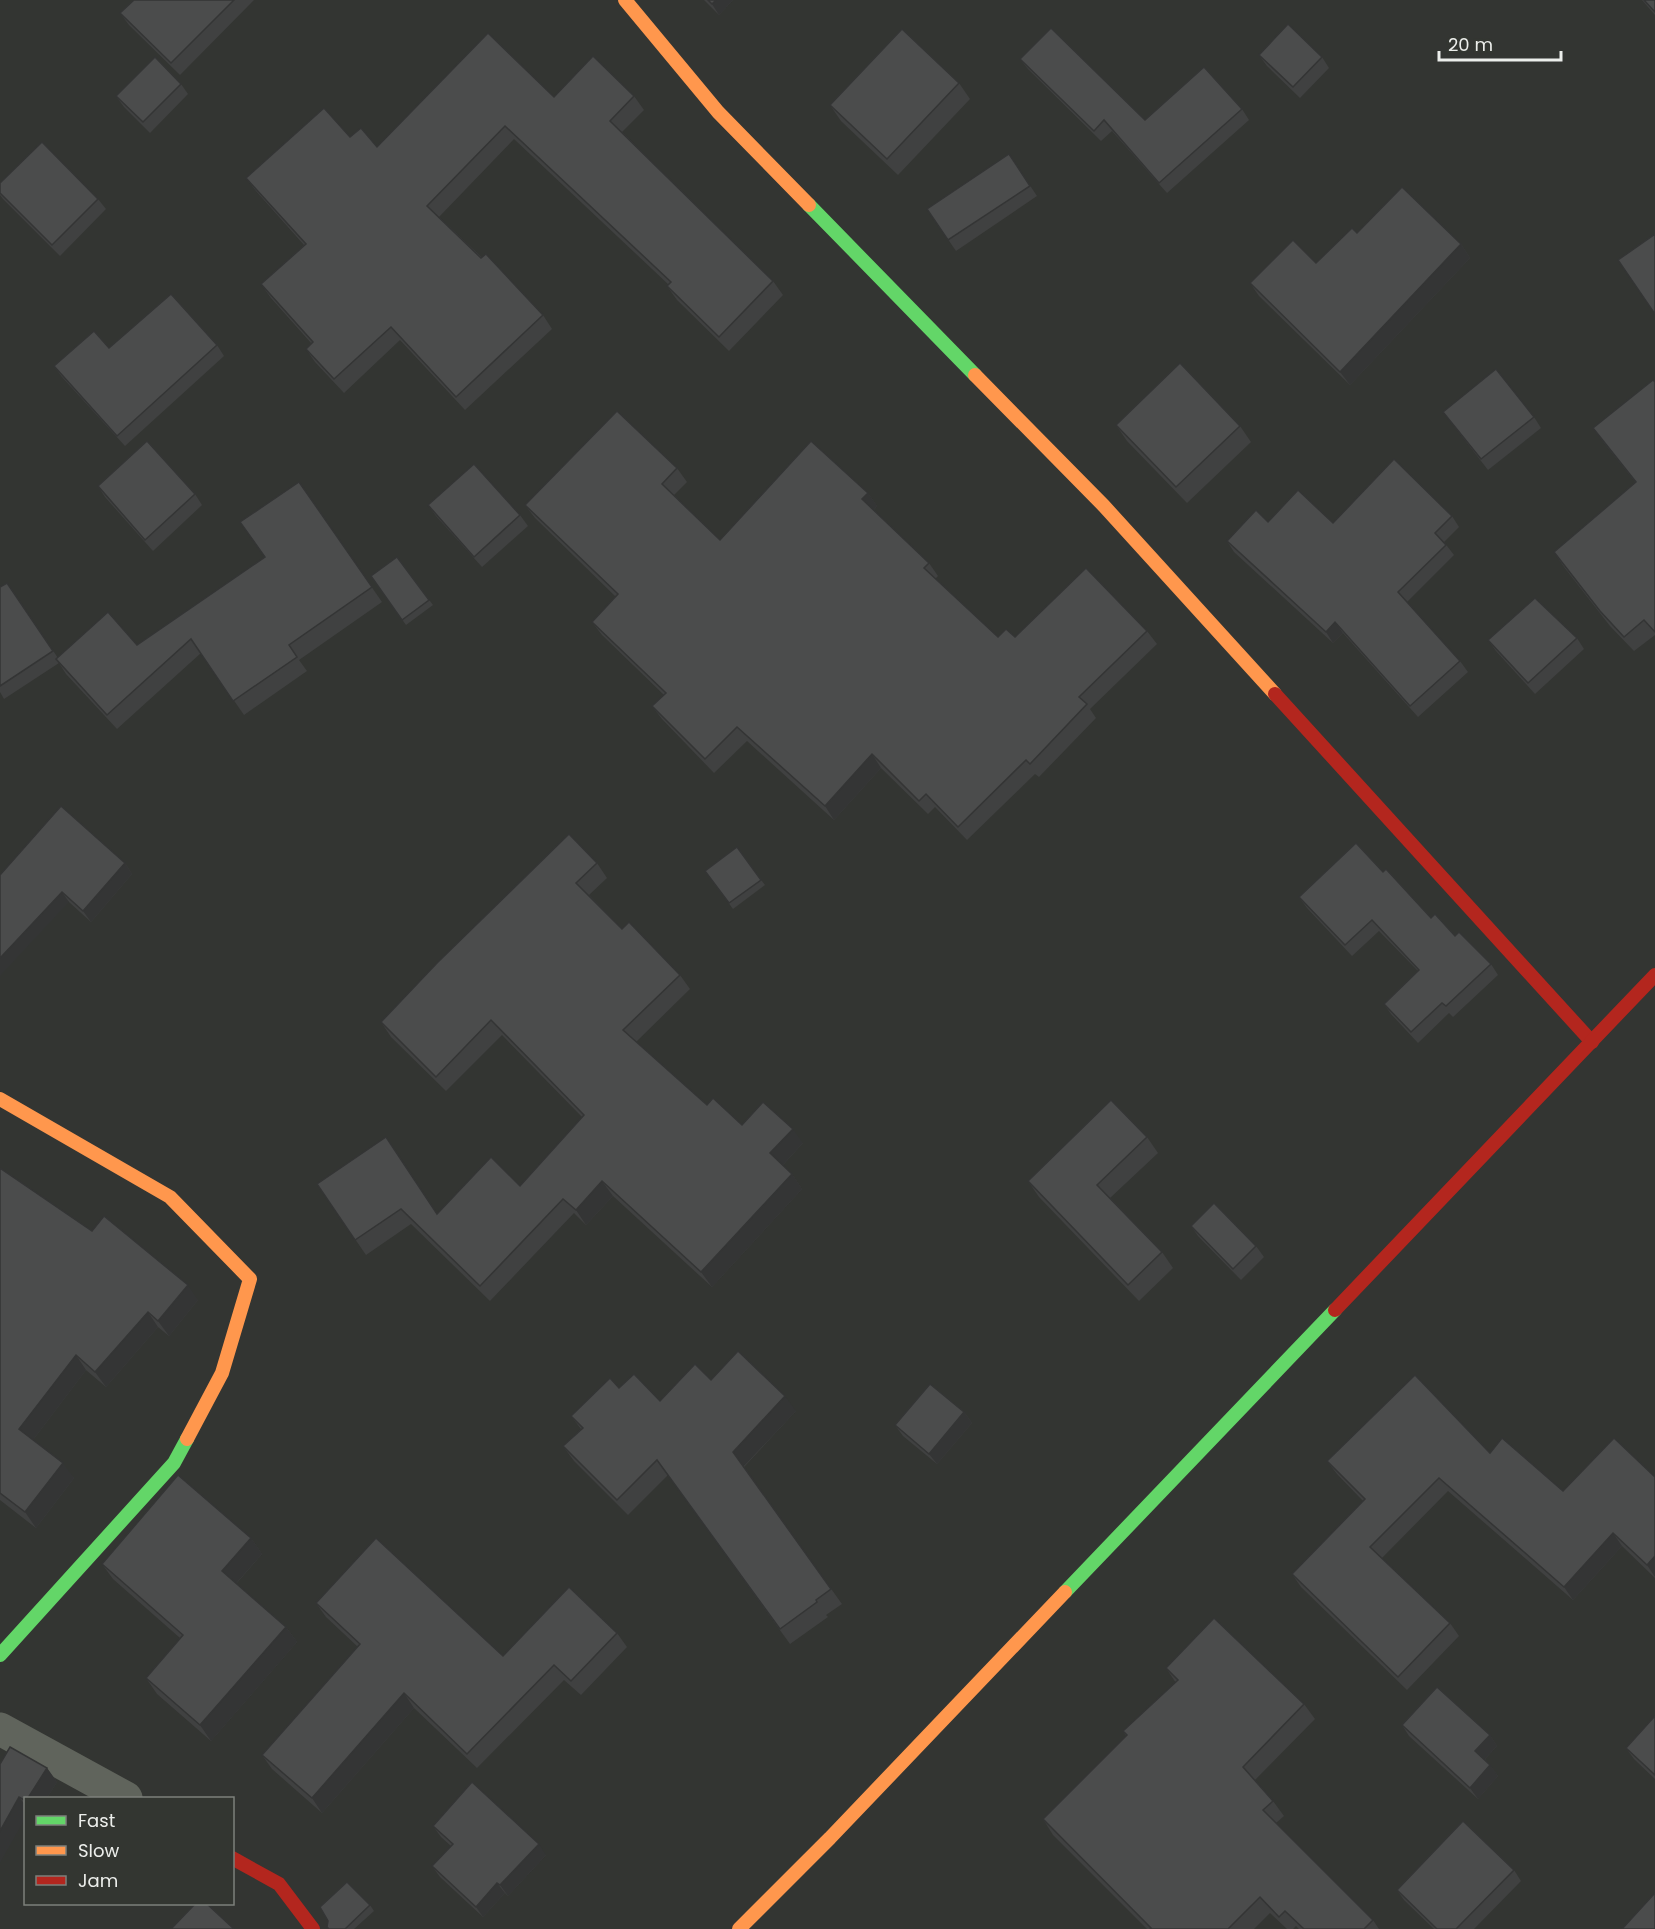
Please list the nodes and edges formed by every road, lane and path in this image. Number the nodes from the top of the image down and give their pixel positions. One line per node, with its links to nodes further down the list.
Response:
1 (625, 0): 3 (street)
2 (1655, 975): 3 (street)
3 (1592, 1042): 10 (street)
4 (0, 1099): 5 (street)
5 (0, 1655)
6 (0, 1729): 7 (street)
7 (124, 1797)
8 (234, 1859): 9 (street)
9 (313, 1929)
10 (739, 1929)

